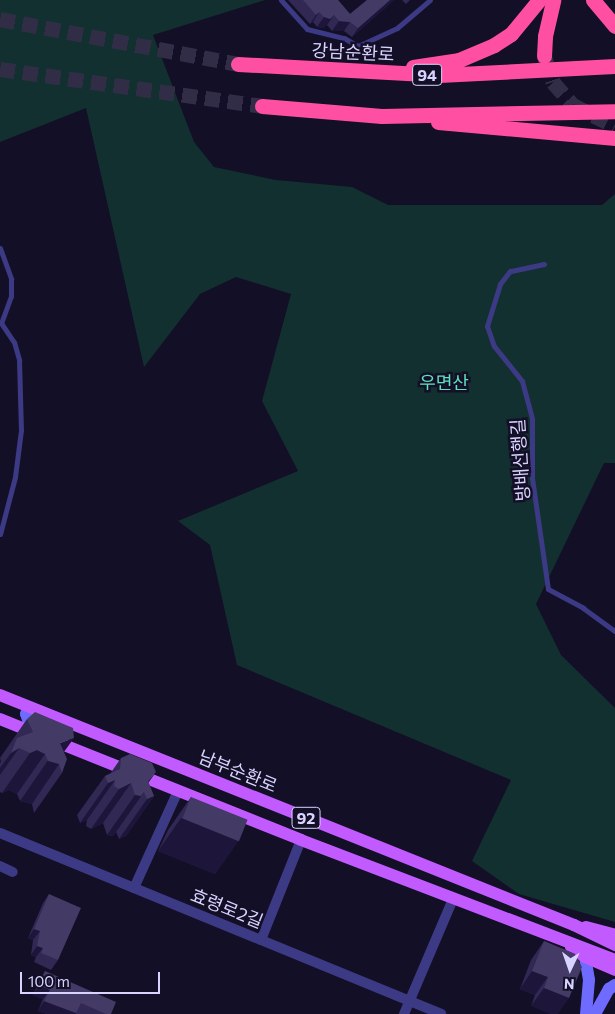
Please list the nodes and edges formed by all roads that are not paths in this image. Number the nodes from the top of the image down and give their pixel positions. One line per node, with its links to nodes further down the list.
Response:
1 (281, 0): 2 (lane)
2 (430, 0)
3 (539, 0): 10 (highway)
4 (553, 0): 7 (highway)
5 (593, 0): 6 (highway)
6 (615, 26)
7 (544, 56)
8 (238, 64): 10 (highway, 강남순환로 / 94)
9 (615, 66): 10 (highway, 강남순환로 / 94)
10 (373, 72)
11 (262, 106): 13 (highway, 94)
12 (615, 111): 13 (highway, 94)
13 (382, 116): 14 (highway)
14 (615, 138)
15 (0, 248): 17 (lane)
16 (544, 264): 18 (lane, 방배선행길)
17 (0, 534)
18 (615, 631)
19 (0, 695): 20 (main road, 남부순환로 / 92)
20 (39, 710): 22 (main road); 30 (main road, 남부순환로 / 92)
21 (0, 719): 22 (main road, 92)
22 (32, 732): 23 (main road, 92)
23 (178, 791): 25 (main road, 92); 28 (street)
24 (0, 833): 28 (street, 효령로2길)
25 (300, 840): 29 (main road, 92); 32 (street)
26 (0, 866): 27 (street)
27 (13, 872)
28 (134, 888): 32 (street, 효령로2길)
29 (453, 899): 33 (main road, 92); 39 (street)
30 (574, 925): 31 (main road, 남부순환로 / 92); 34 (main road, 남부순환로 / 92)
31 (615, 935)
32 (261, 940): 39 (street, 효령로2길)
33 (567, 944): 35 (main road, 92); 36 (main road, 92)
34 (615, 944)
35 (585, 957): 37 (main road, 92); 42 (main road)
36 (615, 960)
37 (615, 970)
38 (615, 985): 43 (main road)
39 (408, 1000): 40 (street); 41 (street, 효령로2길)
40 (404, 1014)
41 (441, 1014)
42 (586, 1014)
43 (595, 1014)

